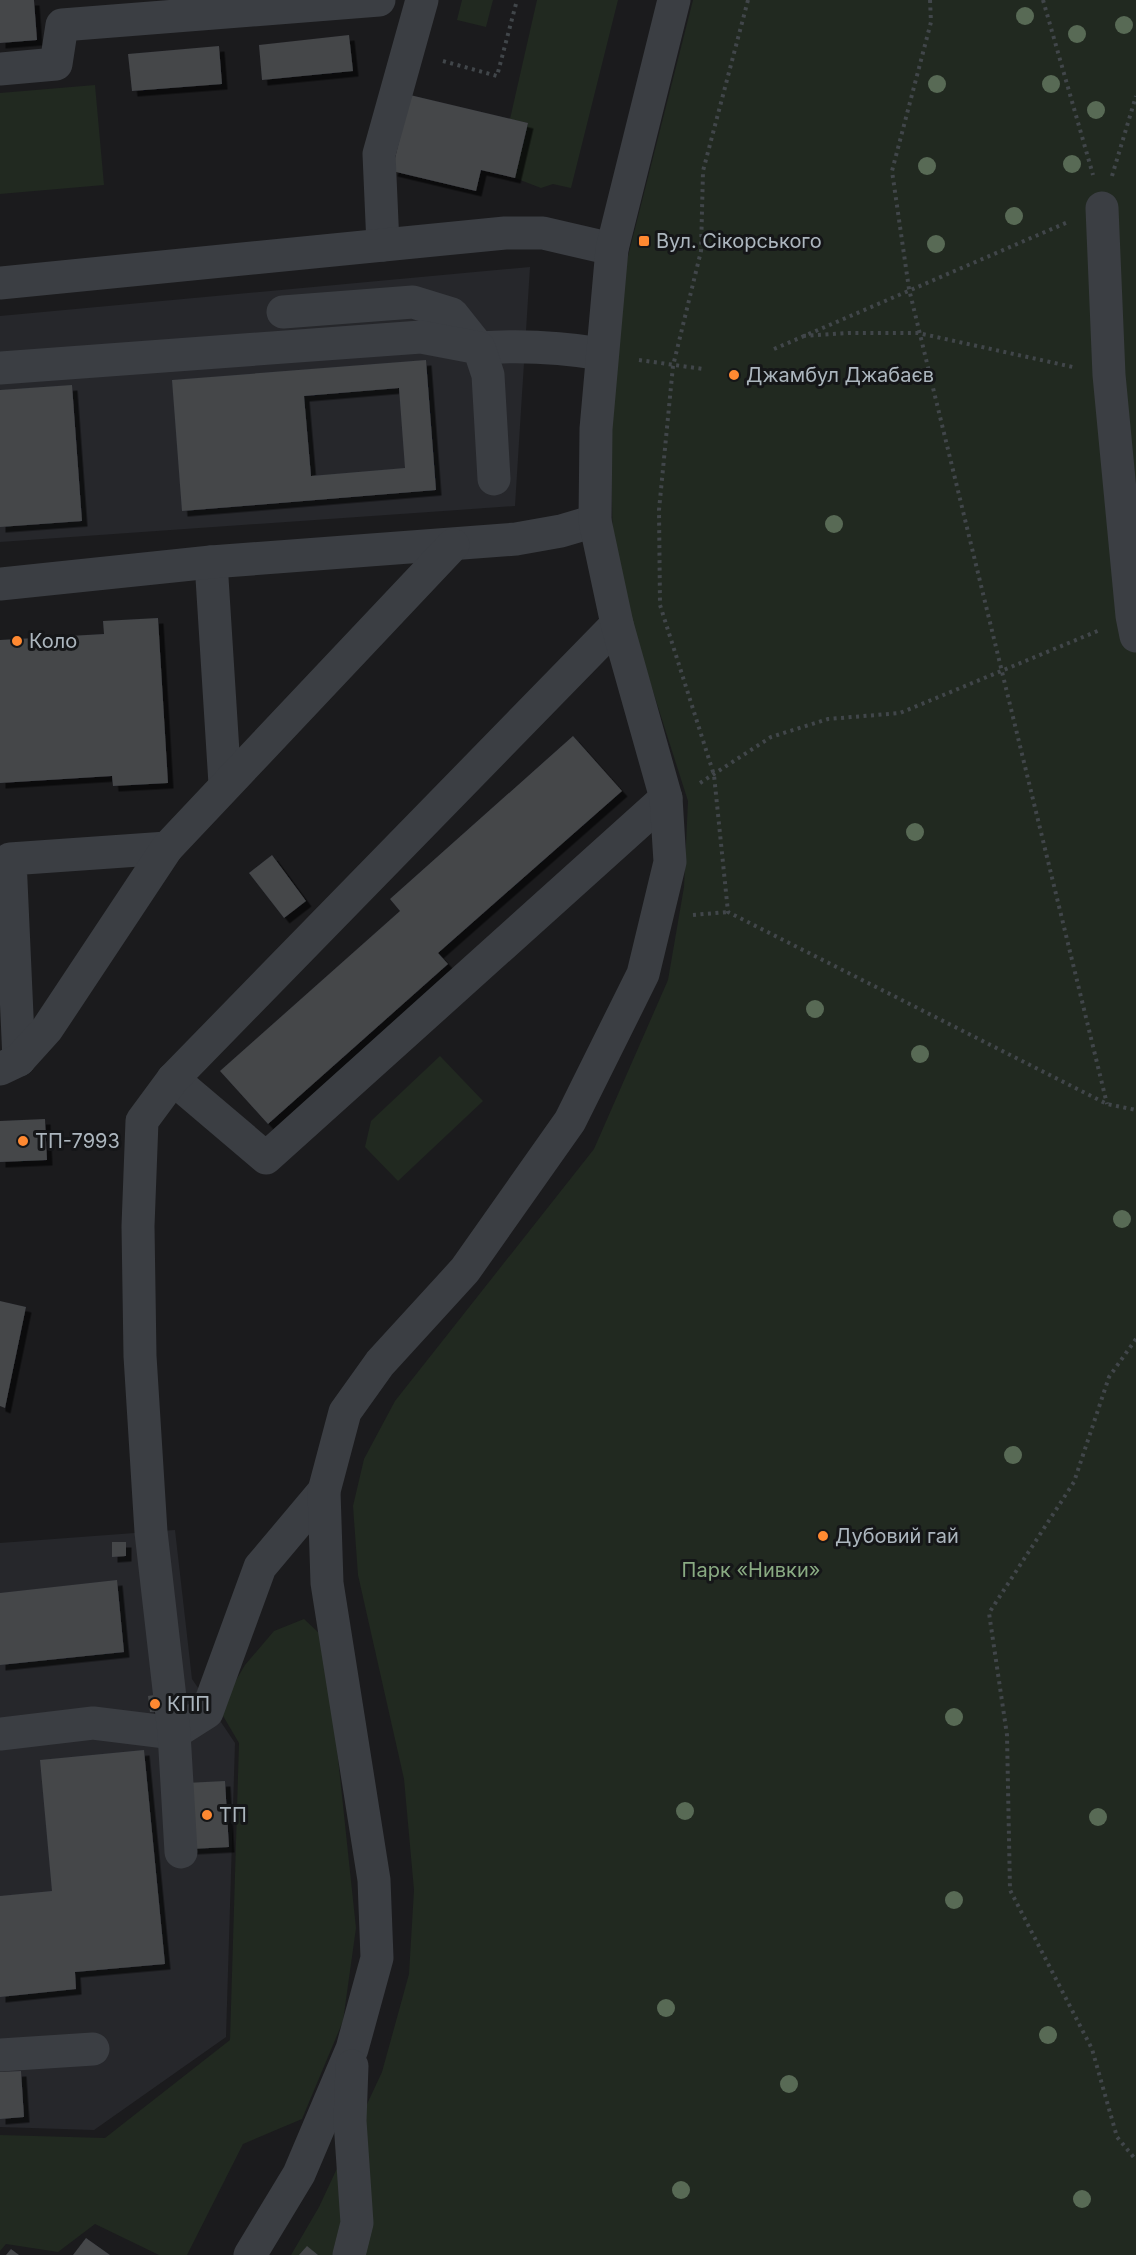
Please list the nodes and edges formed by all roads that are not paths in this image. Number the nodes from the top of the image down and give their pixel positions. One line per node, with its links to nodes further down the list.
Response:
1 (379, 0): 4 (street)
2 (422, 0): 6 (street)
3 (674, 0): 7 (street)
4 (0, 69)
5 (1102, 208): 19 (street)
6 (383, 245): 7 (street); 8 (street)
7 (612, 249): 11 (street)
8 (0, 283)
9 (283, 312): 10 (street)
10 (479, 348): 11 (street); 12 (street); 13 (street)
11 (602, 354): 14 (street)
12 (0, 368)
13 (494, 479)
14 (595, 521): 15 (street); 18 (street)
15 (453, 545): 16 (street); 20 (street)
16 (211, 562): 17 (street); 20 (street)
17 (0, 584)
18 (616, 624): 21 (street); 24 (street)
19 (1134, 626)
20 (225, 784): 22 (street)
21 (681, 792): 24 (street); 25 (street)
22 (167, 849): 23 (street); 23 (street)
23 (9, 1065)
24 (172, 1079): 26 (street)
25 (324, 1491): 26 (street); 30 (street)
26 (174, 1733): 27 (street); 28 (street)
27 (0, 1734)
28 (181, 1852)
29 (93, 2049): 31 (street)
30 (352, 2049): 32 (street); 33 (street)
31 (0, 2055)
32 (250, 2255)
33 (349, 2255)

